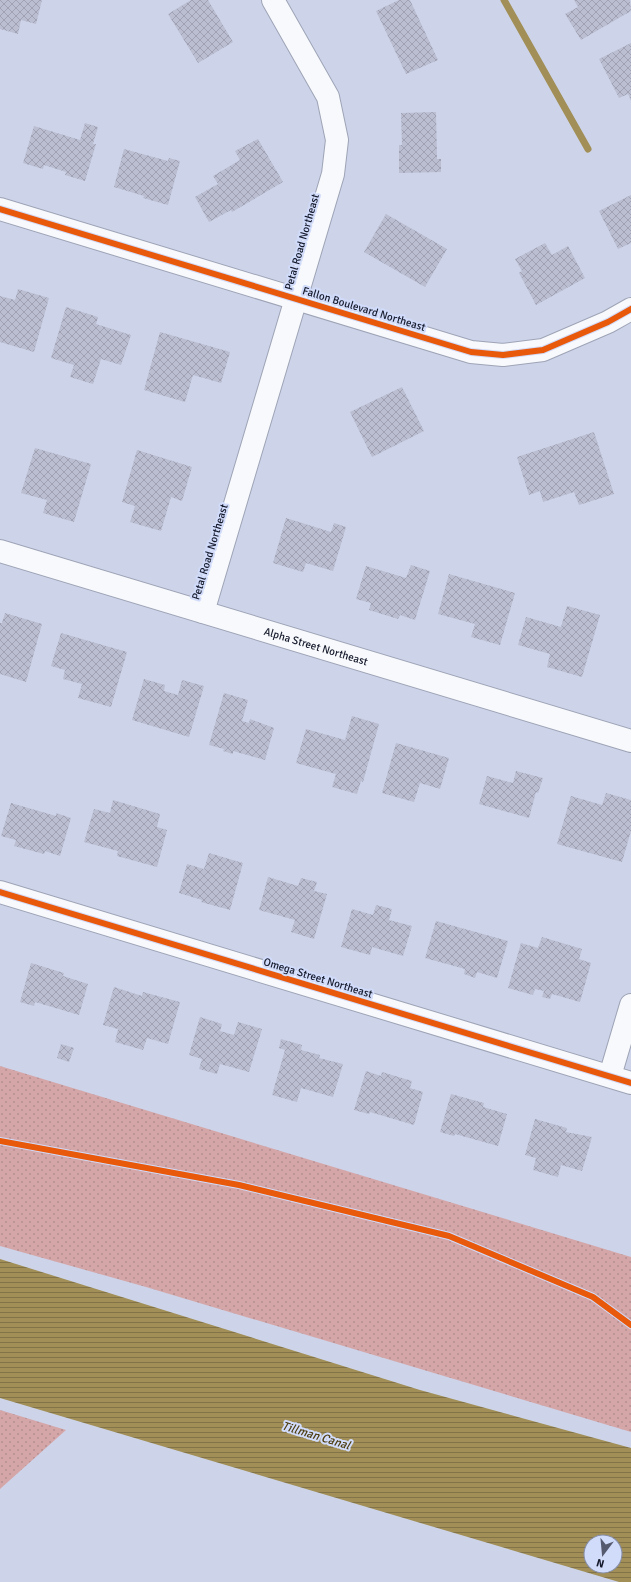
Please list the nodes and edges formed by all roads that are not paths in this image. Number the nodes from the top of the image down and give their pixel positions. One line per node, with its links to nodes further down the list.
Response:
1 (273, 0): 3 (street, Petal Road Northeast)
2 (0, 209): 3 (street, Fallon Boulevard Northeast)
3 (296, 299): 4 (street, Fallon Boulevard Northeast); 6 (street, Petal Road Northeast)
4 (631, 309)
5 (0, 551): 6 (street, Alpha Street Northeast)
6 (203, 612): 7 (street, Alpha Street Northeast)
7 (631, 741)
8 (0, 892): 10 (street, Omega Street Northeast)
9 (631, 1005): 10 (street)
10 (610, 1076): 11 (street, Omega Street Northeast)
11 (631, 1083)

